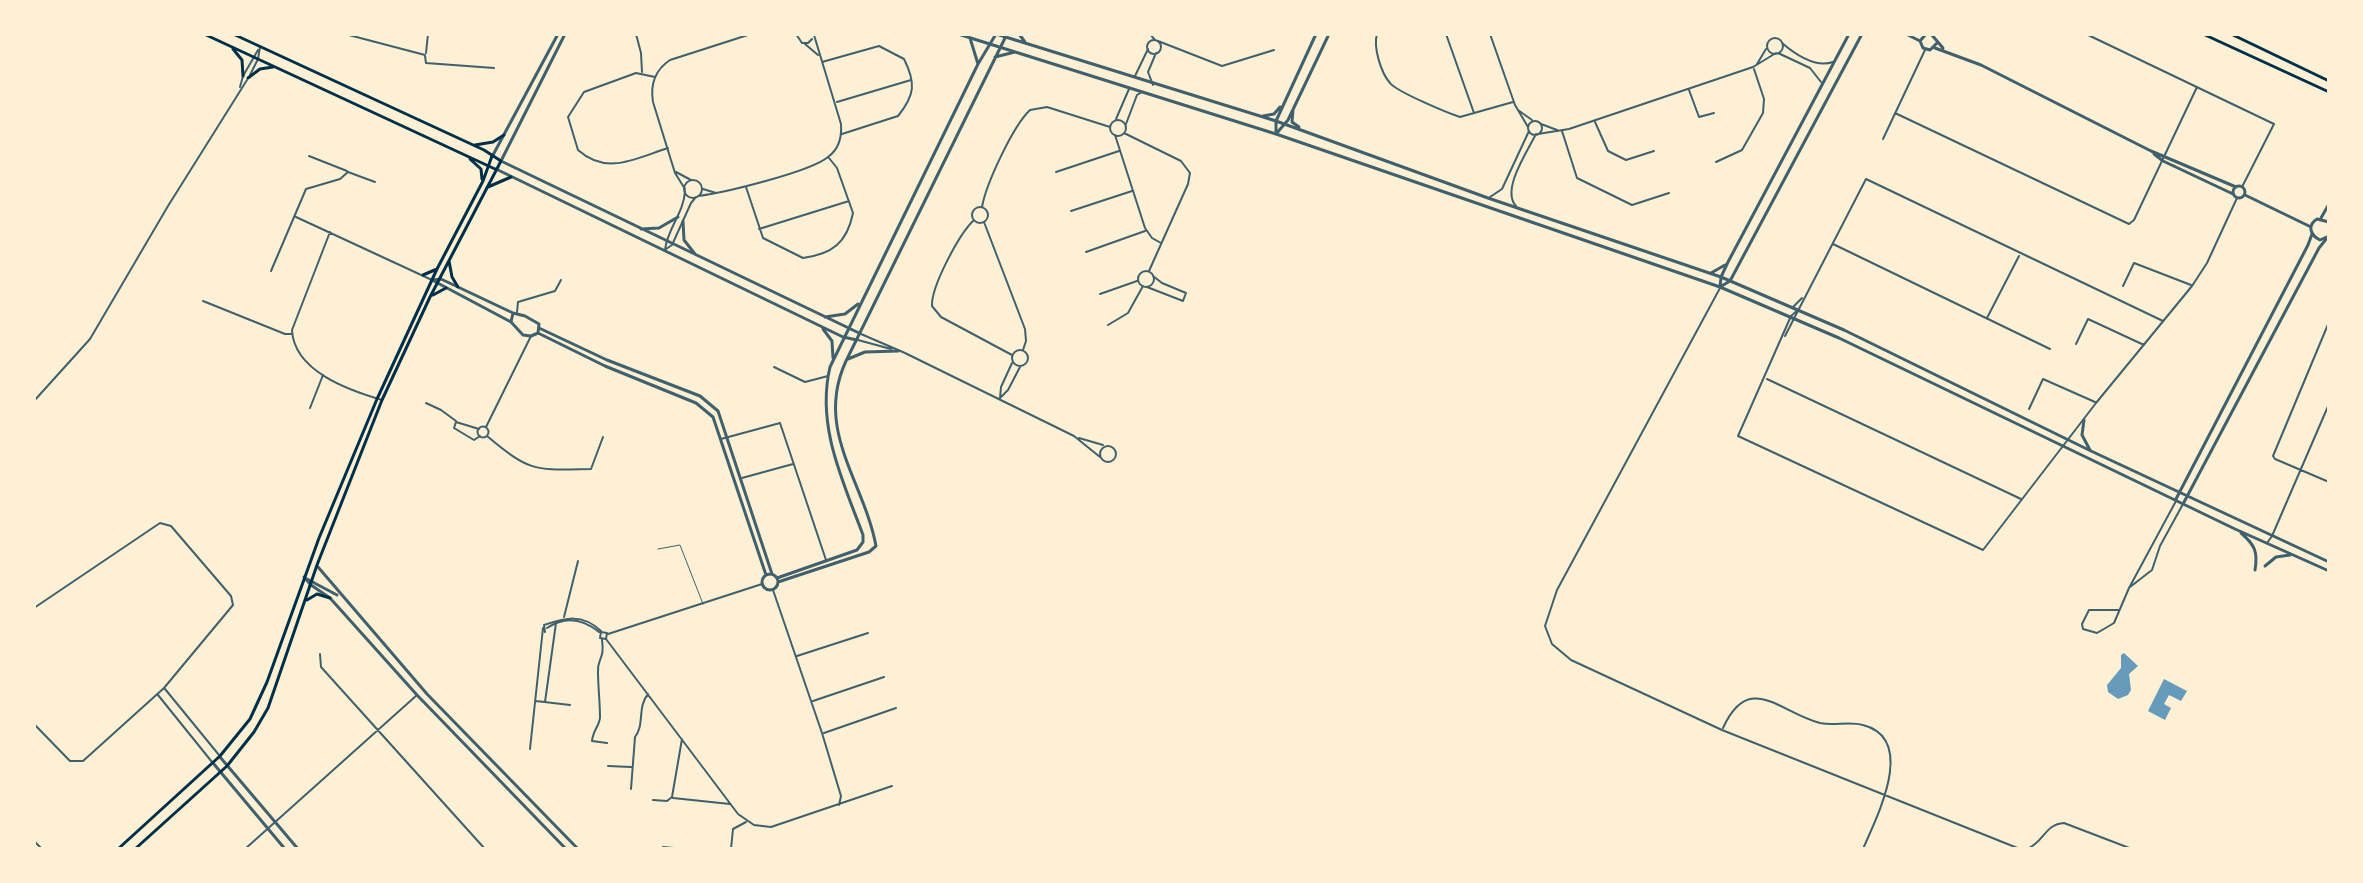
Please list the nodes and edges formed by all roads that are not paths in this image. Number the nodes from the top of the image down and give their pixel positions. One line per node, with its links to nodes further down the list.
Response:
1 (204, 34): 39 (main road)
2 (233, 34): 40 (main road)
3 (345, 34): 51 (street)
4 (428, 34): 51 (street)
5 (558, 34): 97 (street)
6 (565, 34): 110 (street)
7 (636, 34): 61 (street)
8 (722, 34): 34 (street)
9 (751, 34): 34 (street)
10 (814, 34): 36 (street); 55 (street)
11 (958, 34): 31 (street)
12 (996, 34): 29 (street); 37 (street)
13 (1019, 34): 38 (street)
14 (1149, 34): 33 (street); 43 (street)
15 (1316, 34): 76 (street)
16 (1329, 34): 77 (street)
17 (1377, 34): 80 (street)
18 (1446, 34): 80 (street)
19 (1490, 34): 75 (street)
20 (1776, 34): 32 (street); 35 (street)
21 (1849, 34): 56 (street)
22 (1862, 34): 174 (street)
23 (1906, 34): 30 (street)
24 (1933, 34): 42 (street)
25 (2086, 34): 70 (street)
26 (2203, 34): 73 (main road)
27 (2231, 34): 66 (main road)
28 (796, 35): 36 (street)
29 (1006, 36): 38 (street); 45 (street)
30 (1922, 36): 47 (street)
31 (970, 38): 37 (street); 57 (street)
32 (1770, 40): 35 (street); 41 (street)
33 (1157, 41): 43 (street); 44 (street); 48 (street)
34 (725, 42): 63 (street)
35 (1782, 42): 50 (street); 56 (street)
36 (805, 43): 55 (street)
37 (990, 44): 45 (street); 57 (street)
38 (1028, 45): 64 (street)
39 (230, 46): 52 (main road); 62 (main road)
40 (260, 46): 52 (street); 54 (street); 100 (main road)
41 (1767, 46): 50 (street); 59 (street)
42 (1936, 46): 47 (street); 104 (street)
43 (1148, 47): 48 (street); 64 (street)
44 (1174, 47): 46 (street); 48 (street)
45 (1000, 48): 49 (street); 53 (street)
46 (1274, 50)
47 (1925, 50): 79 (street)
48 (1159, 51): 67 (street)
49 (1015, 52): 53 (street); 68 (street)
50 (1776, 53): 59 (street); 69 (street)
51 (425, 55): 60 (street)
52 (253, 57): 54 (main road); 62 (street)
53 (995, 57): 203 (street)
54 (258, 59): 58 (main road); 62 (street)
55 (822, 61): 65 (street); 74 (street)
56 (1834, 62): 69 (street)
57 (978, 64): 187 (street)
58 (274, 66): 62 (main road); 107 (main road)
59 (1753, 67): 71 (street); 112 (street)
60 (494, 68)
61 (642, 73): 63 (street); 101 (street)
62 (246, 77): 227 (street)
63 (655, 77): 101 (street)
64 (1129, 77): 67 (street)
65 (912, 79): 74 (street); 94 (street)
66 (2329, 81)
67 (1153, 85): 81 (street)
68 (1126, 86): 72 (street); 82 (street)
69 (1821, 86): 162 (street)
70 (2197, 87): 108 (street); 124 (street)
71 (1689, 89): 78 (street); 85 (street)
72 (1144, 92): 88 (street); 95 (street)
73 (2329, 92)
74 (835, 103): 94 (street)
75 (1514, 104): 80 (street); 84 (street); 90 (street)
76 (1283, 105): 81 (street); 83 (street)
77 (1293, 108): 86 (street); 91 (street)
78 (1714, 113)
79 (1895, 113): 99 (street); 111 (street)
80 (1474, 114)
81 (1262, 116): 83 (street)
82 (1116, 120): 88 (street); 89 (street)
83 (1276, 121): 86 (street); 95 (street)
84 (1534, 121): 87 (street); 90 (street)
85 (1595, 121): 92 (street); 103 (street)
86 (1285, 124): 91 (street); 95 (street)
87 (1541, 124): 92 (street); 96 (street)
88 (1126, 126): 93 (street)
89 (1110, 127): 98 (street); 136 (street)
90 (1529, 129): 96 (street); 133 (street)
91 (1302, 130): 133 (street)
92 (1562, 131): 96 (street); 129 (street)
93 (1124, 133): 98 (street); 155 (street)
94 (841, 134): 109 (street)
95 (1276, 134): 180 (street)
96 (1537, 134): 137 (street)
97 (504, 135): 100 (main road); 105 (street)
98 (1115, 135): 102 (street)
99 (1883, 139)
100 (473, 145): 105 (main road)
101 (668, 148): 115 (street)
102 (1120, 151): 117 (street); 127 (street)
103 (1654, 151)
104 (2151, 151): 108 (street); 111 (street)
105 (493, 155): 110 (main road); 113 (main road)
106 (309, 156): 116 (street)
107 (468, 156): 113 (main road); 120 (main road)
108 (2166, 156): 111 (street); 124 (street)
109 (828, 157): 123 (street); 134 (street)
110 (501, 161): 114 (main road); 147 (street)
111 (2163, 161): 131 (street)
112 (1716, 162)
113 (487, 166): 114 (main road); 120 (main road)
114 (496, 169): 118 (street); 125 (main road)
115 (674, 169): 119 (street); 126 (street)
116 (348, 172): 121 (street); 139 (street)
117 (1056, 172)
118 (511, 177): 125 (main road); 157 (street)
119 (692, 180): 122 (street); 126 (street)
120 (483, 181): 163 (main road)
121 (375, 182)
122 (701, 186): 128 (street); 132 (street)
123 (745, 186): 128 (street); 148 (street)
124 (2239, 187): 130 (street); 131 (street)
125 (485, 190): 161 (main road)
126 (685, 190): 132 (street); 140 (street)
127 (1133, 190): 138 (street); 149 (street)
128 (721, 193): 132 (street)
129 (1669, 193)
130 (2245, 195): 131 (street); 146 (street)
131 (2235, 196): 178 (street)
132 (697, 197): 143 (street)
133 (1486, 197): 137 (street)
134 (850, 201): 148 (street); 148 (street)
135 (2329, 204): 141 (street)
136 (982, 207): 142 (street); 144 (street)
137 (1521, 209): 166 (street)
138 (1071, 211)
139 (295, 217): 150 (street); 164 (street)
140 (678, 217): 147 (street); 153 (street)
141 (2321, 218): 145 (street); 146 (street)
142 (974, 220): 144 (street); 215 (street)
143 (683, 221): 156 (street); 160 (street)
144 (984, 222): 212 (street)
145 (2329, 222)
146 (2311, 227): 151 (street)
147 (638, 229): 153 (street)
148 (759, 229)
149 (1146, 230): 155 (street); 158 (street)
150 (330, 232): 167 (street); 202 (street)
151 (2312, 234): 152 (street); 241 (street)
152 (2328, 237): 245 (street)
153 (666, 242): 156 (street); 157 (street)
154 (1832, 243): 159 (street); 183 (street); 194 (street)
155 (1162, 244): 165 (street)
156 (672, 245): 157 (street); 160 (street)
157 (665, 250): 198 (street)
158 (1086, 252)
159 (2020, 254): 194 (street); 195 (street)
160 (701, 259): 192 (street)
161 (449, 261): 170 (main road); 179 (main road)
162 (1728, 262): 166 (street); 169 (street)
163 (437, 269): 167 (main road); 171 (main road)
164 (271, 271)
165 (1149, 271): 168 (street); 173 (street)
166 (1711, 273): 169 (street)
167 (423, 275): 171 (street)
168 (1153, 276): 176 (street); 176 (street)
169 (1721, 277): 174 (street); 180 (street)
170 (441, 279): 171 (street); 175 (main road); 179 (street)
171 (432, 280): 175 (street); 224 (main road)
172 (561, 280): 186 (street)
173 (1138, 281): 176 (street); 182 (street)
174 (1730, 281): 180 (street); 188 (street)
175 (438, 284): 181 (street); 184 (main road)
176 (1145, 286): 199 (street)
177 (2123, 286): 178 (street)
178 (2192, 286): 195 (street)
179 (458, 287): 190 (street)
180 (1720, 287): 193 (street); 314 (street)
181 (446, 288): 184 (main road); 196 (street)
182 (1100, 294)
183 (1805, 294): 188 (street); 189 (street)
184 (430, 297): 226 (main road)
185 (203, 301): 202 (street)
186 (518, 302): 190 (street); 191 (street)
187 (860, 302): 192 (street); 200 (street)
188 (1793, 307): 189 (street)
189 (1799, 310): 193 (street); 244 (street)
190 (506, 311): 191 (street)
191 (516, 312): 196 (street); 201 (street)
192 (821, 316): 200 (street)
193 (1793, 317): 223 (street); 246 (street)
194 (1986, 319): 211 (street)
195 (2164, 321): 209 (street)
196 (511, 322): 204 (street)
197 (2329, 322): 251 (street)
198 (817, 324): 206 (street); 216 (street)
199 (1108, 325)
200 (848, 329): 203 (street); 206 (street)
201 (539, 330): 205 (street); 242 (street); 243 (street)
202 (292, 334): 221 (street)
203 (860, 334): 207 (street); 214 (street)
204 (523, 335): 205 (street); 210 (street)
205 (531, 336): 210 (street)
206 (843, 337): 207 (street); 216 (street)
207 (857, 340): 213 (street); 220 (street)
208 (2076, 344): 209 (street)
209 (2144, 345): 229 (street)
210 (527, 347): 235 (street)
211 (2050, 349)
212 (1023, 350): 215 (street); 218 (street)
213 (898, 351): 214 (street); 220 (street)
214 (905, 353): 225 (street)
215 (1012, 355): 217 (street)
216 (833, 361): 222 (street)
217 (1013, 362): 218 (street); 225 (street)
218 (1022, 365): 225 (street)
219 (774, 367): 222 (street)
220 (842, 369): 281 (street)
221 (323, 374): 224 (street); 231 (street)
222 (828, 376): 270 (street)
223 (1764, 378): 260 (street); 260 (street)
224 (377, 399): 226 (street); 280 (main road)
225 (1000, 399): 239 (street)
226 (382, 400): 272 (main road)
227 (34, 401)
228 (426, 403): 234 (street)
229 (2096, 403): 232 (street); 233 (street)
230 (2329, 404): 251 (street)
231 (310, 408)
232 (2029, 409)
233 (2084, 420): 244 (street); 248 (street)
234 (456, 422): 236 (street); 237 (street)
235 (486, 427): 236 (street); 238 (street)
236 (479, 429): 237 (street)
237 (480, 436): 238 (street)
238 (487, 436): 240 (street)
239 (1074, 436): 247 (street); 249 (street)
240 (603, 437)
241 (2209, 437): 245 (street); 254 (street)
242 (727, 438): 243 (street); 250 (street); 252 (street)
243 (721, 440): 278 (street)
244 (2070, 440): 246 (street); 248 (street)
245 (2217, 441): 255 (street)
246 (2064, 445): 259 (street); 260 (street)
247 (1107, 446): 249 (street); 249 (street)
248 (2091, 451): 256 (street)
249 (1100, 457)
250 (793, 464): 252 (street); 270 (street)
251 (2300, 470): 253 (street); 264 (street)
252 (741, 478): 277 (street)
253 (2329, 482)
254 (2183, 485): 256 (street); 257 (street)
255 (2191, 488): 258 (street); 261 (street)
256 (2171, 489): 257 (street)
257 (2179, 493): 258 (street); 259 (street)
258 (2187, 496): 261 (street); 262 (street)
259 (2176, 499): 262 (street); 274 (street)
260 (2022, 500)
261 (2195, 500): 264 (street)
262 (2183, 504): 263 (street); 279 (street)
263 (2235, 529): 265 (street); 275 (street)
264 (2272, 536): 265 (street); 266 (street); 271 (street)
265 (2266, 543): 266 (street)
266 (2272, 546): 268 (street)
267 (658, 549): 289 (lane)
268 (2291, 555): 273 (street); 276 (street)
269 (578, 561): 292 (street)
270 (826, 561): 281 (street)
271 (2329, 562)
272 (317, 565): 282 (main road); 287 (street)
273 (2265, 566)
274 (2141, 570): 279 (street); 284 (street)
275 (2255, 570)
276 (2329, 571)
277 (772, 574): 278 (street); 281 (street)
278 (766, 575): 283 (street)
279 (2148, 576): 284 (street)
280 (304, 577): 282 (street); 319 (main road)
281 (778, 580): 285 (street)
282 (312, 583): 286 (street); 287 (street); 288 (main road)
283 (762, 584): 285 (street); 289 (street)
284 (2129, 588): 291 (street)
285 (773, 590): 301 (street)
286 (330, 598): 288 (main road); 306 (street)
287 (344, 599): 345 (street)
288 (304, 603): 321 (main road)
289 (703, 604): 297 (street)
290 (34, 608): 303 (street)
291 (2119, 610): 291 (street)
292 (563, 618): 294 (street); 295 (street)
293 (556, 623): 294 (street); 295 (street); 309 (street)
294 (545, 629): 307 (street)
295 (601, 632): 297 (street); 298 (street)
296 (868, 633): 301 (street)
297 (608, 634): 299 (street)
298 (601, 639): 299 (street); 317 (street)
299 (606, 639): 304 (street)
300 (320, 654): 313 (street)
301 (796, 656): 308 (street)
302 (884, 677): 308 (street)
303 (164, 688): 305 (street); 319 (street)
304 (649, 693): 316 (street); 323 (street)
305 (157, 694): 312 (street); 320 (street)
306 (417, 695): 313 (street); 344 (street)
307 (535, 701): 309 (street); 318 (street)
308 (812, 701): 315 (street)
309 (545, 702): 310 (street)
310 (570, 705)
311 (896, 708): 315 (street)
312 (34, 724)
313 (378, 730): 332 (street); 343 (street)
314 (1722, 730): 327 (street); 327 (street)
315 (822, 733): 331 (street)
316 (682, 738): 328 (street); 330 (street)
317 (607, 743)
318 (530, 749)
319 (220, 756): 320 (main road); 321 (street)
320 (213, 763): 324 (street); 338 (main road)
321 (227, 766): 324 (main road); 332 (street)
322 (608, 766): 323 (street)
323 (632, 767): 326 (street)
324 (220, 772): 334 (street); 339 (main road)
325 (892, 786): 331 (street)
326 (631, 789)
327 (1885, 796): 348 (street); 349 (street)
328 (672, 797): 329 (street); 330 (street)
329 (653, 800)
330 (732, 804): 333 (street)
331 (839, 805): 333 (street)
332 (275, 822): 334 (street); 342 (street)
333 (747, 822): 347 (street)
334 (268, 829): 340 (street); 341 (street)
335 (34, 841): 337 (street)
336 (663, 847): 346 (street)
337 (42, 849)
338 (118, 849)
339 (135, 849)
340 (245, 849)
341 (285, 849)
342 (298, 849)
343 (485, 849)
344 (566, 849)
345 (578, 849)
346 (685, 849)
347 (731, 849)
348 (1863, 849)
349 (2020, 849)
350 (2027, 849): 351 (street)
351 (2132, 849)

